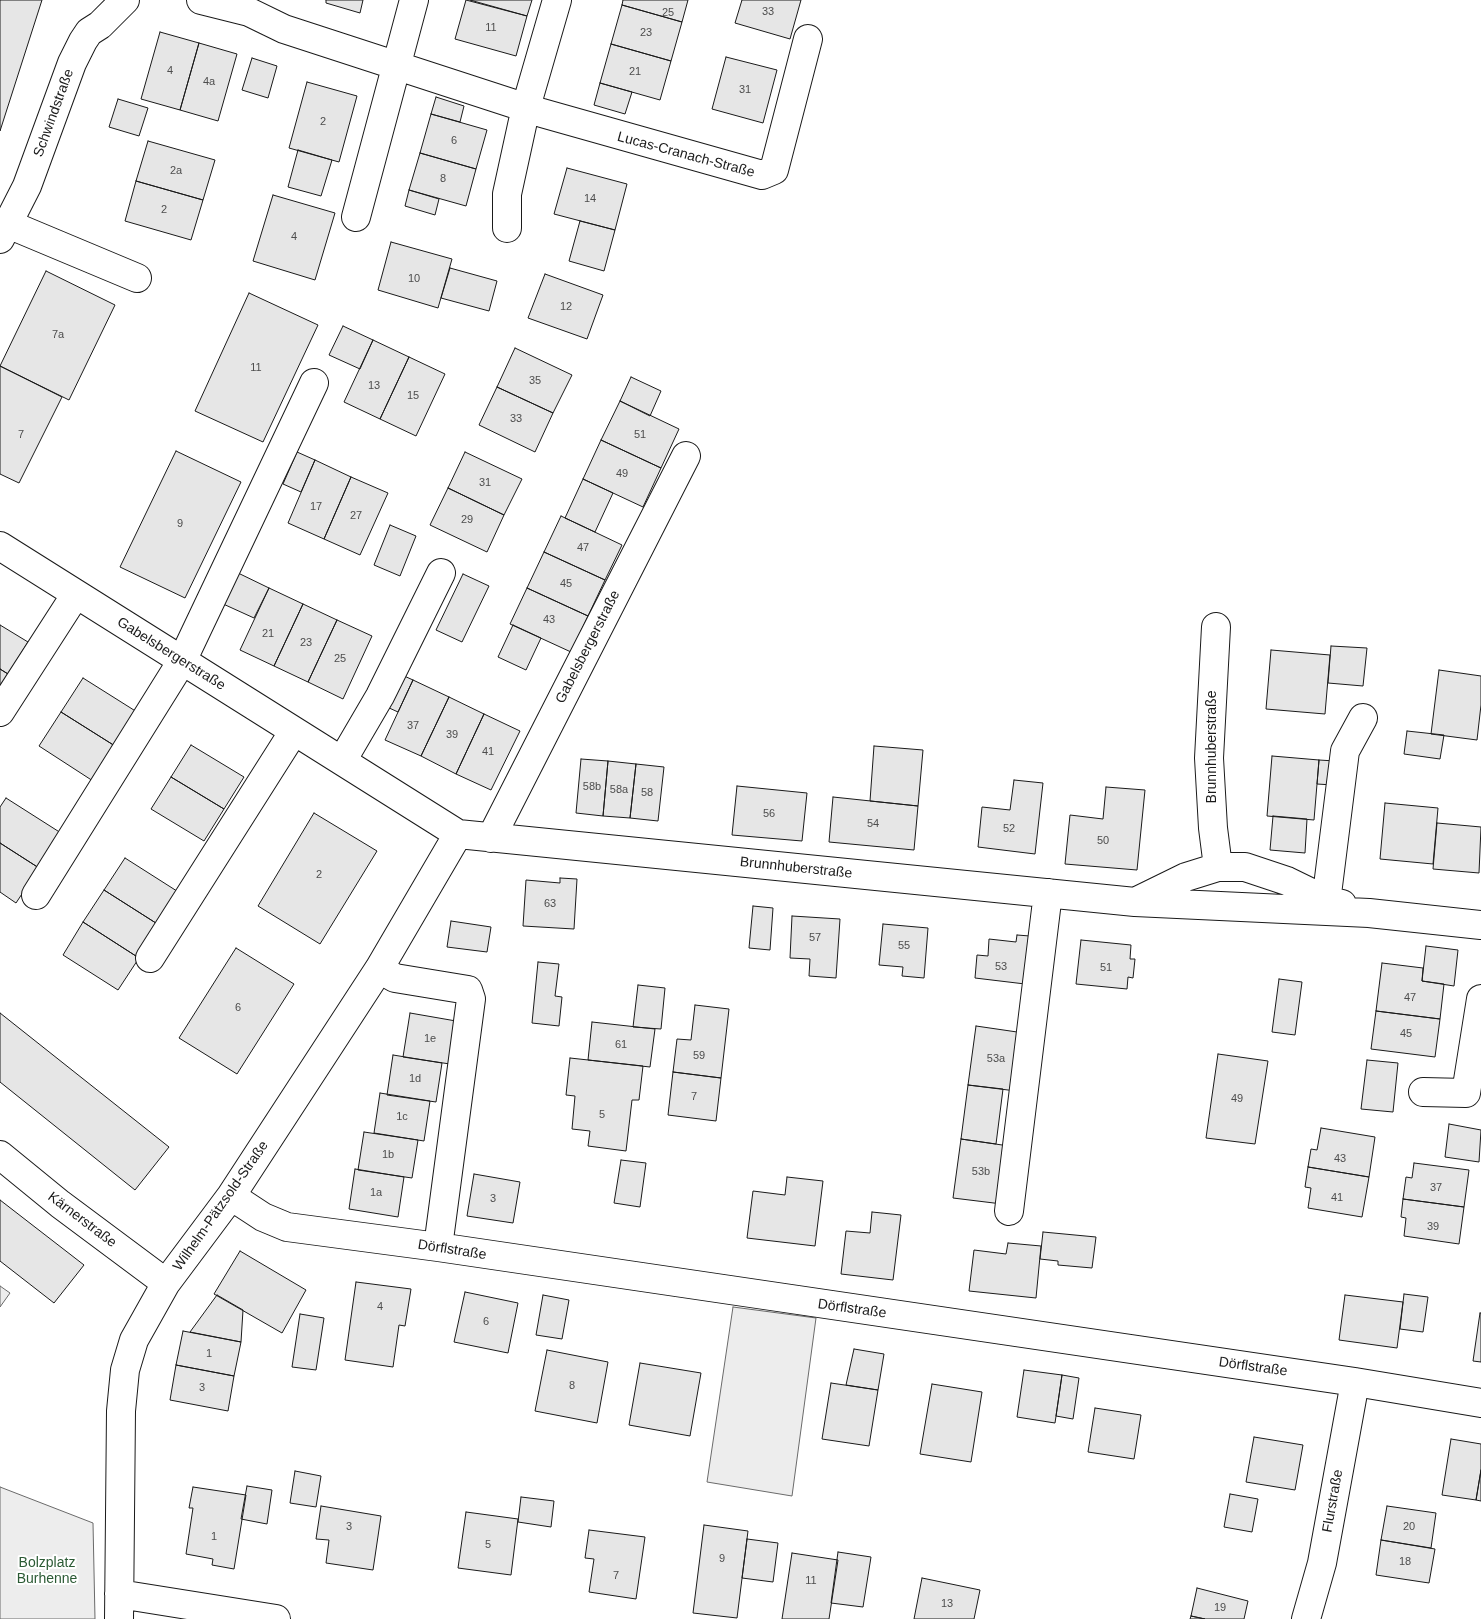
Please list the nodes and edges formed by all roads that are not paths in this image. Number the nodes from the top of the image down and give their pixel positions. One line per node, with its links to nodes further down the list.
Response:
1 (125, 0): 8 (street, Schwindstraße)
2 (201, 0): 6 (street, Lucas-Cranach-Straße)
3 (414, 0): 6 (street)
4 (558, 0): 7 (street)
5 (808, 39): 7 (street, Lucas-Cranach-Straße)
6 (394, 66): 7 (street, Lucas-Cranach-Straße); 9 (street)
7 (526, 107): 10 (street)
8 (7, 216): 11 (street)
9 (356, 218)
10 (506, 228)
11 (137, 278)
12 (314, 383): 18 (street)
13 (686, 456): 24 (street, Gabelsbergerstraße)
14 (0, 546): 16 (street, Gabelsbergerstraße)
15 (441, 573): 22 (street)
16 (76, 594): 18 (street, Gabelsbergerstraße); 19 (street)
17 (1216, 627): 25 (street, Brunnhuberstraße)
18 (182, 661): 21 (street, Gabelsbergerstraße); 27 (street)
19 (0, 712)
20 (1363, 718): 29 (street)
21 (294, 731): 22 (street, Gabelsbergerstraße); 31 (street)
22 (342, 761): 23 (street, Gabelsbergerstraße)
23 (458, 834): 24 (street, Brunnhuberstraße); 32 (street, Wilhelm-Pätzsold-Straße)
24 (491, 838): 26 (street, Brunnhuberstraße)
25 (1218, 866): 28 (street, Brunnhuberstraße); 29 (street, Brunnhuberstraße)
26 (1048, 893): 28 (street, Brunnhuberstraße); 37 (street)
27 (36, 895)
28 (1135, 902): 29 (street, Brunnhuberstraße)
29 (1326, 905): 30 (street, Brunnhuberstraße)
30 (1481, 926)
31 (150, 958)
32 (379, 969): 36 (street, Wilhelm-Pätzsold-Straße); 38 (street)
33 (1481, 999): 34 (street)
34 (1423, 1092)
35 (0, 1155): 39 (street, Kärnerstraße)
36 (231, 1196): 38 (street, Dörflstraße); 39 (street, Wilhelm-Pätzsold-Straße)
37 (1009, 1210)
38 (438, 1247): 40 (street, Dörflstraße)
39 (166, 1283): 42 (street, Wilhelm-Pätzsold-Straße)
40 (1355, 1382): 41 (street, Dörflstraße); 44 (street, Flurstraße)
41 (1481, 1403)
42 (119, 1607): 43 (street)
43 (276, 1619)
44 (1306, 1619)

